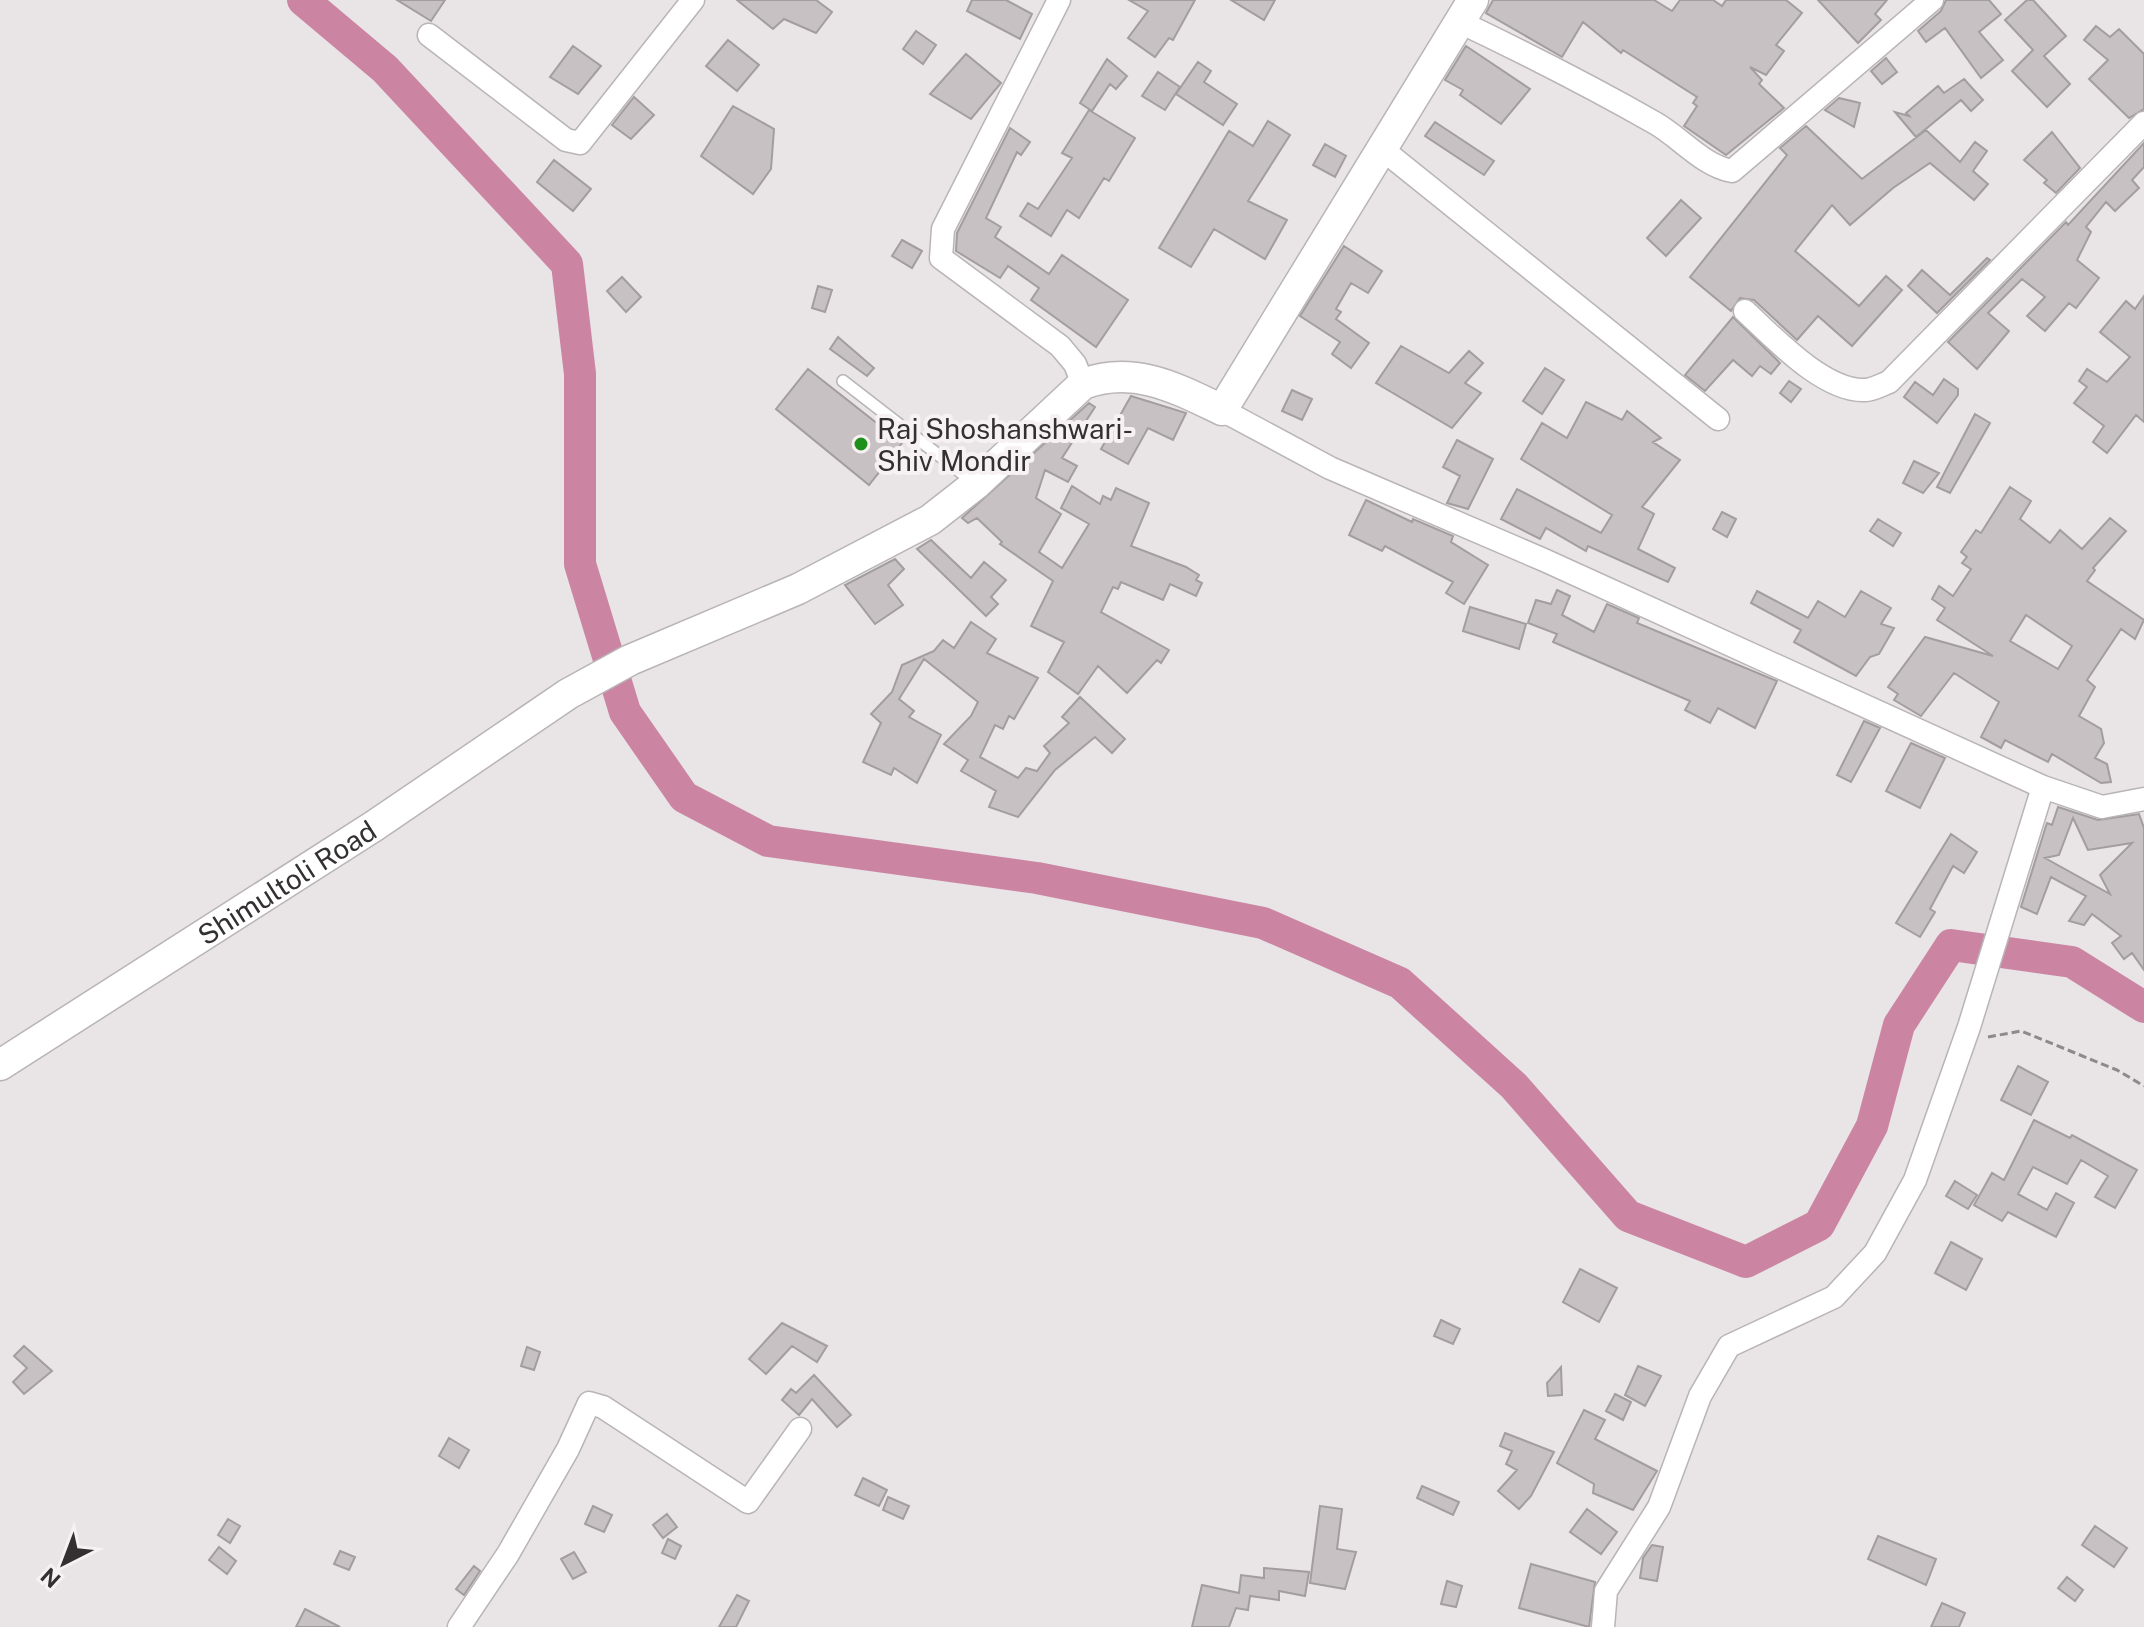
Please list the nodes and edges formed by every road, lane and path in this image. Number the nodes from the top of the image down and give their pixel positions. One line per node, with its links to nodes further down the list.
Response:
1 (693, 0): 5 (street)
2 (1059, 0): 10 (street)
3 (1932, 0): 4 (street)
4 (1466, 11): 7 (street)
5 (429, 35)
6 (2144, 123): 8 (street)
7 (1382, 149): 11 (street); 12 (street)
8 (1745, 311)
9 (843, 381): 13 (lane)
10 (1083, 384): 11 (street); 13 (street, Shimultoli Road)
11 (1222, 410): 14 (street)
12 (1718, 419)
13 (976, 484): 17 (street, Shimultoli Road)
14 (2043, 787): 15 (street); 16 (street)
15 (2144, 799)
16 (1966, 1034): 18 (path); 21 (street)
17 (0, 1065)
18 (2144, 1086)
19 (800, 1429): 20 (street)
20 (459, 1627)
21 (1603, 1627)

